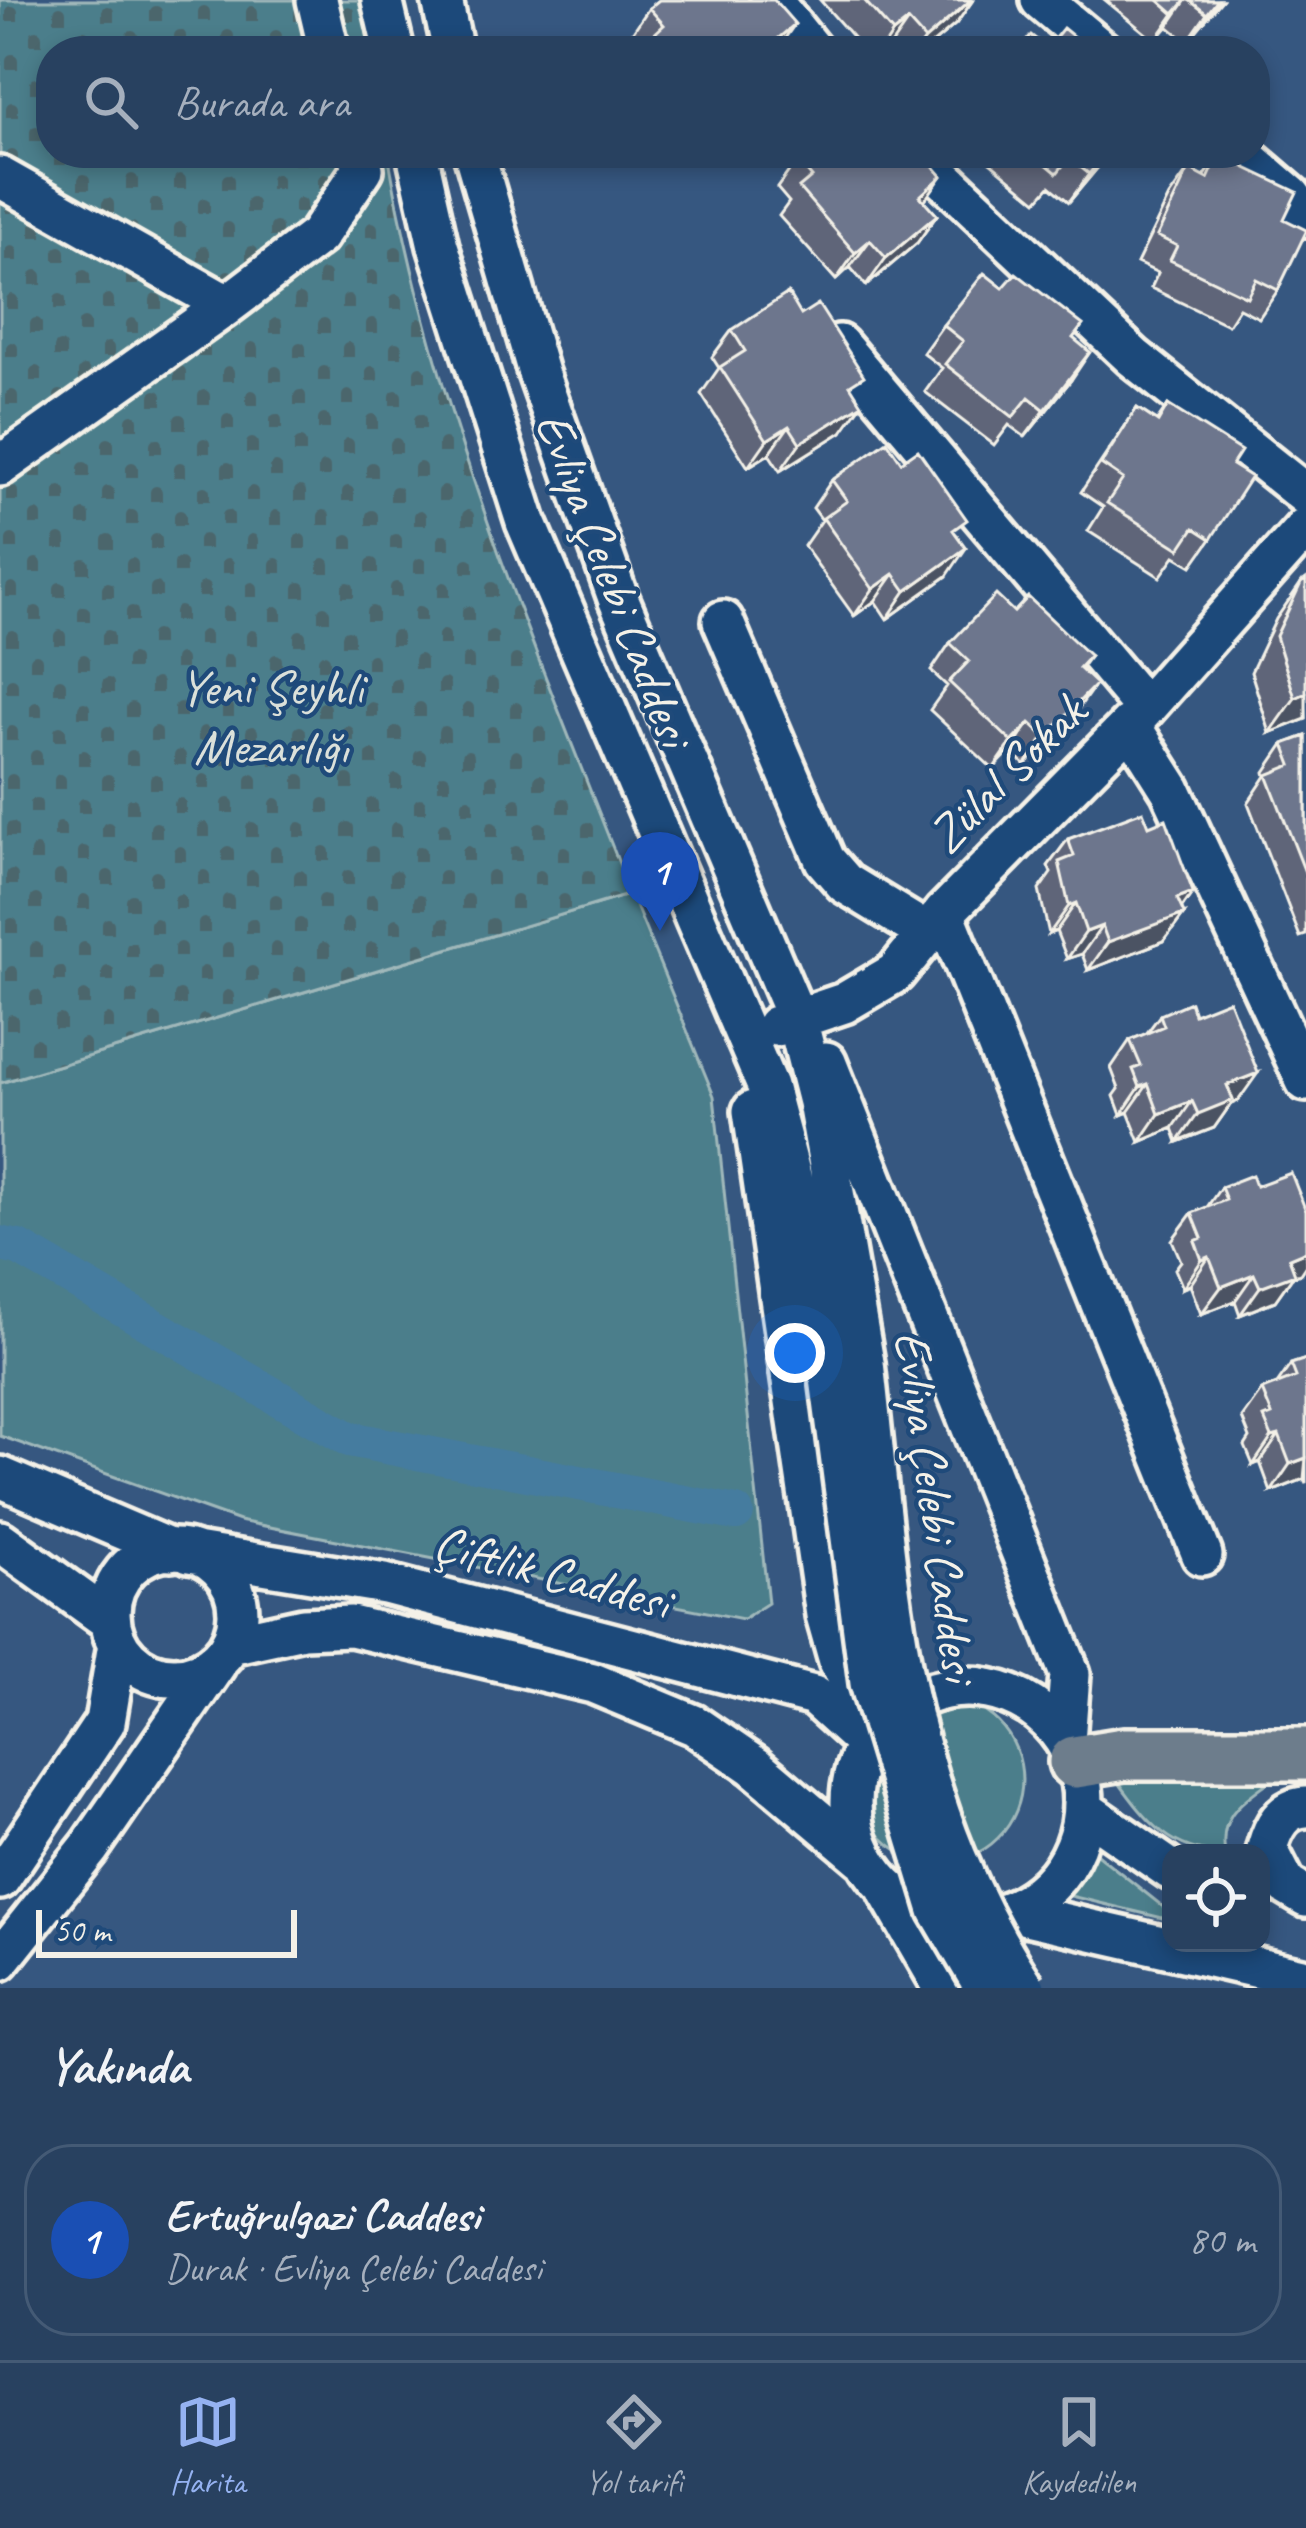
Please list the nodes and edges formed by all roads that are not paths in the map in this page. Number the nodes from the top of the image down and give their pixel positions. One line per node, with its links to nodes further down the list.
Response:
1 (317, 0): 6 (street)
2 (382, 0): 7 (street)
3 (442, 0): 8 (street)
4 (771, 0): 9 (street)
5 (1041, 0): 10 (street)
6 (325, 36)
7 (390, 36)
8 (450, 36)
9 (800, 36)
10 (1084, 36)
11 (362, 168): 18 (street)
12 (420, 168): 27 (street, Evliya Çelebi Caddesi)
13 (478, 168): 26 (street, Evliya Çelebi Caddesi)
14 (933, 168): 21 (street)
15 (1259, 168): 17 (street)
16 (0, 177): 18 (street)
17 (1306, 218)
18 (227, 305): 20 (street)
19 (839, 345): 24 (street)
20 (0, 466)
21 (1306, 495)
22 (1306, 527): 24 (street, Zülal Sokak)
23 (722, 621): 25 (street)
24 (1138, 717): 25 (street, Zülal Sokak); 28 (street)
25 (936, 923): 26 (street, Zülal Sokak); 33 (street)
26 (797, 1019): 27 (street, Zülal Sokak); 29 (street, Evliya Çelebi Caddesi); 38 (street, Evliya Çelebi Caddesi)
27 (742, 1035): 29 (street, Evliya Çelebi Caddesi); 36 (street, Evliya Çelebi Caddesi)
28 (1303, 1064)
29 (847, 1367): 50 (street, Evliya Çelebi Caddesi, bridge); 51 (street, Evliya Çelebi Caddesi, bridge)
30 (0, 1477): 32 (street, Çiftlik Caddesi)
31 (1, 1542): 34 (street)
32 (180, 1551): 34 (street); 35 (street); 36 (street, Çiftlik Caddesi)
33 (1202, 1555)
34 (114, 1632): 35 (street); 42 (street)
35 (224, 1652): 41 (street, Çiftlik Caddesi); 47 (street)
36 (872, 1737): 38 (street); 41 (street)
37 (1306, 1754): 38 (main road)
38 (1074, 1771): 40 (street); 46 (street)
39 (1306, 1807): 43 (street)
40 (1162, 1861)
41 (875, 1873): 46 (street); 49 (street)
42 (0, 1879)
43 (1306, 1897)
44 (1270, 1901): 45 (street)
45 (1306, 1909)
46 (1009, 1911): 48 (street)
47 (0, 1960)
48 (1306, 1979)
49 (944, 1988)
50 (985, 1988)
51 (1025, 1988)

